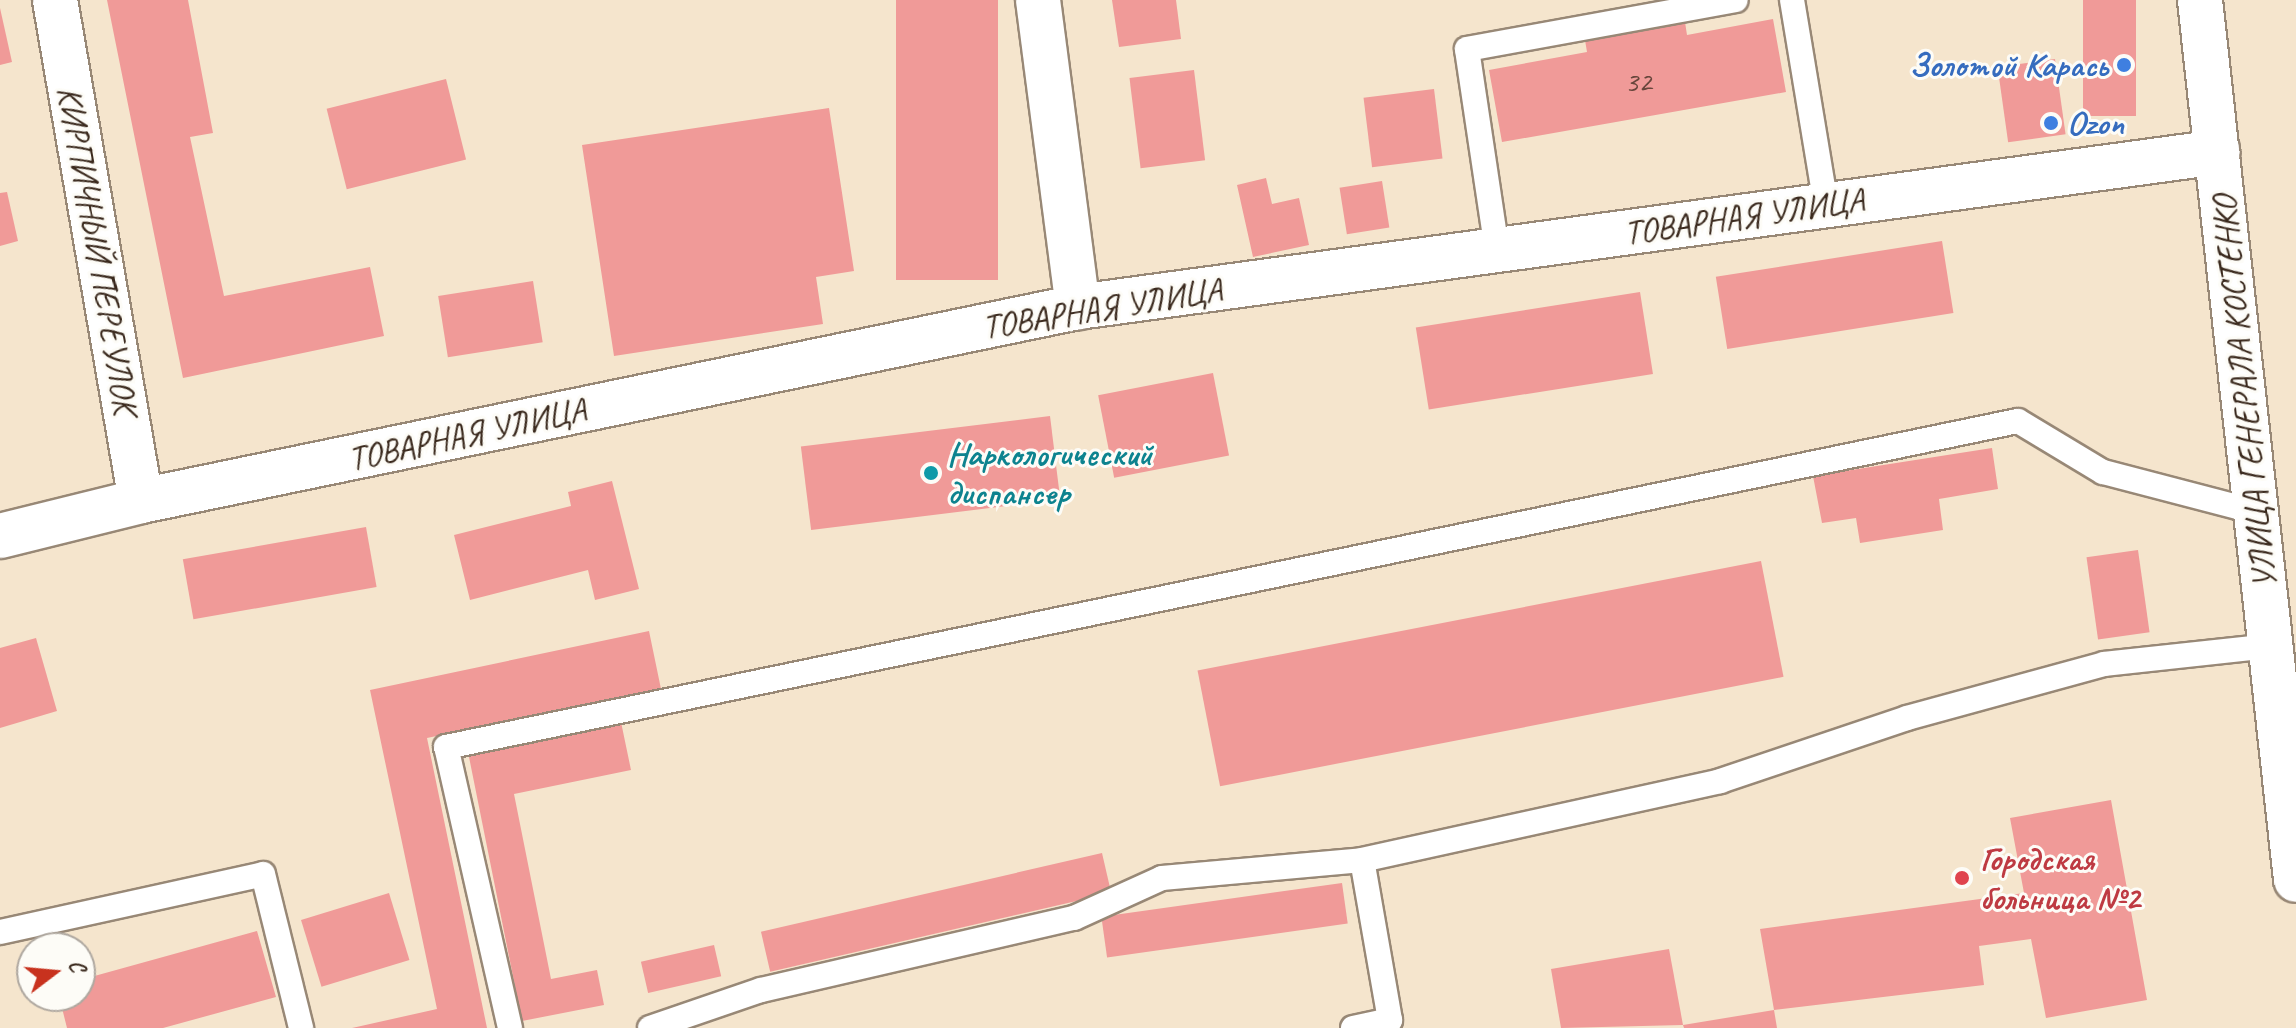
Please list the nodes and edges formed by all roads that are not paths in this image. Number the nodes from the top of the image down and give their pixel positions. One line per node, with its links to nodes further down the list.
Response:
1 (55, 0): 10 (street, КИРПИЧНЫЙ ПЕРЕУЛОК)
2 (1038, 0): 9 (street)
3 (1736, 0): 8 (lane)
4 (1792, 0): 7 (lane)
5 (2200, 0): 6 (street, УЛИЦА ГЕНЕРАЛА КОСТЕНКО)
6 (2218, 152): 7 (street, ТОВАРНАЯ УЛИЦА); 11 (street, УЛИЦА ГЕНЕРАЛА КОСТЕНКО)
7 (1826, 205): 8 (street, ТОВАРНАЯ УЛИЦА)
8 (1497, 250): 9 (street, ТОВАРНАЯ УЛИЦА)
9 (1078, 307): 10 (street, ТОВАРНАЯ УЛИЦА)
10 (141, 501): 12 (street, ТОВАРНАЯ УЛИЦА)
11 (2257, 512): 13 (street, УЛИЦА ГЕНЕРАЛА КОСТЕНКО); 18 (lane)
12 (0, 536)
13 (2271, 646): 14 (lane); 15 (street, УЛИЦА ГЕНЕРАЛА КОСТЕНКО)
14 (1362, 860): 19 (lane); 20 (lane)
15 (2296, 880)
16 (0, 932): 17 (lane)
17 (301, 1028)
18 (510, 1028)
19 (650, 1028)
20 (1353, 1028)

